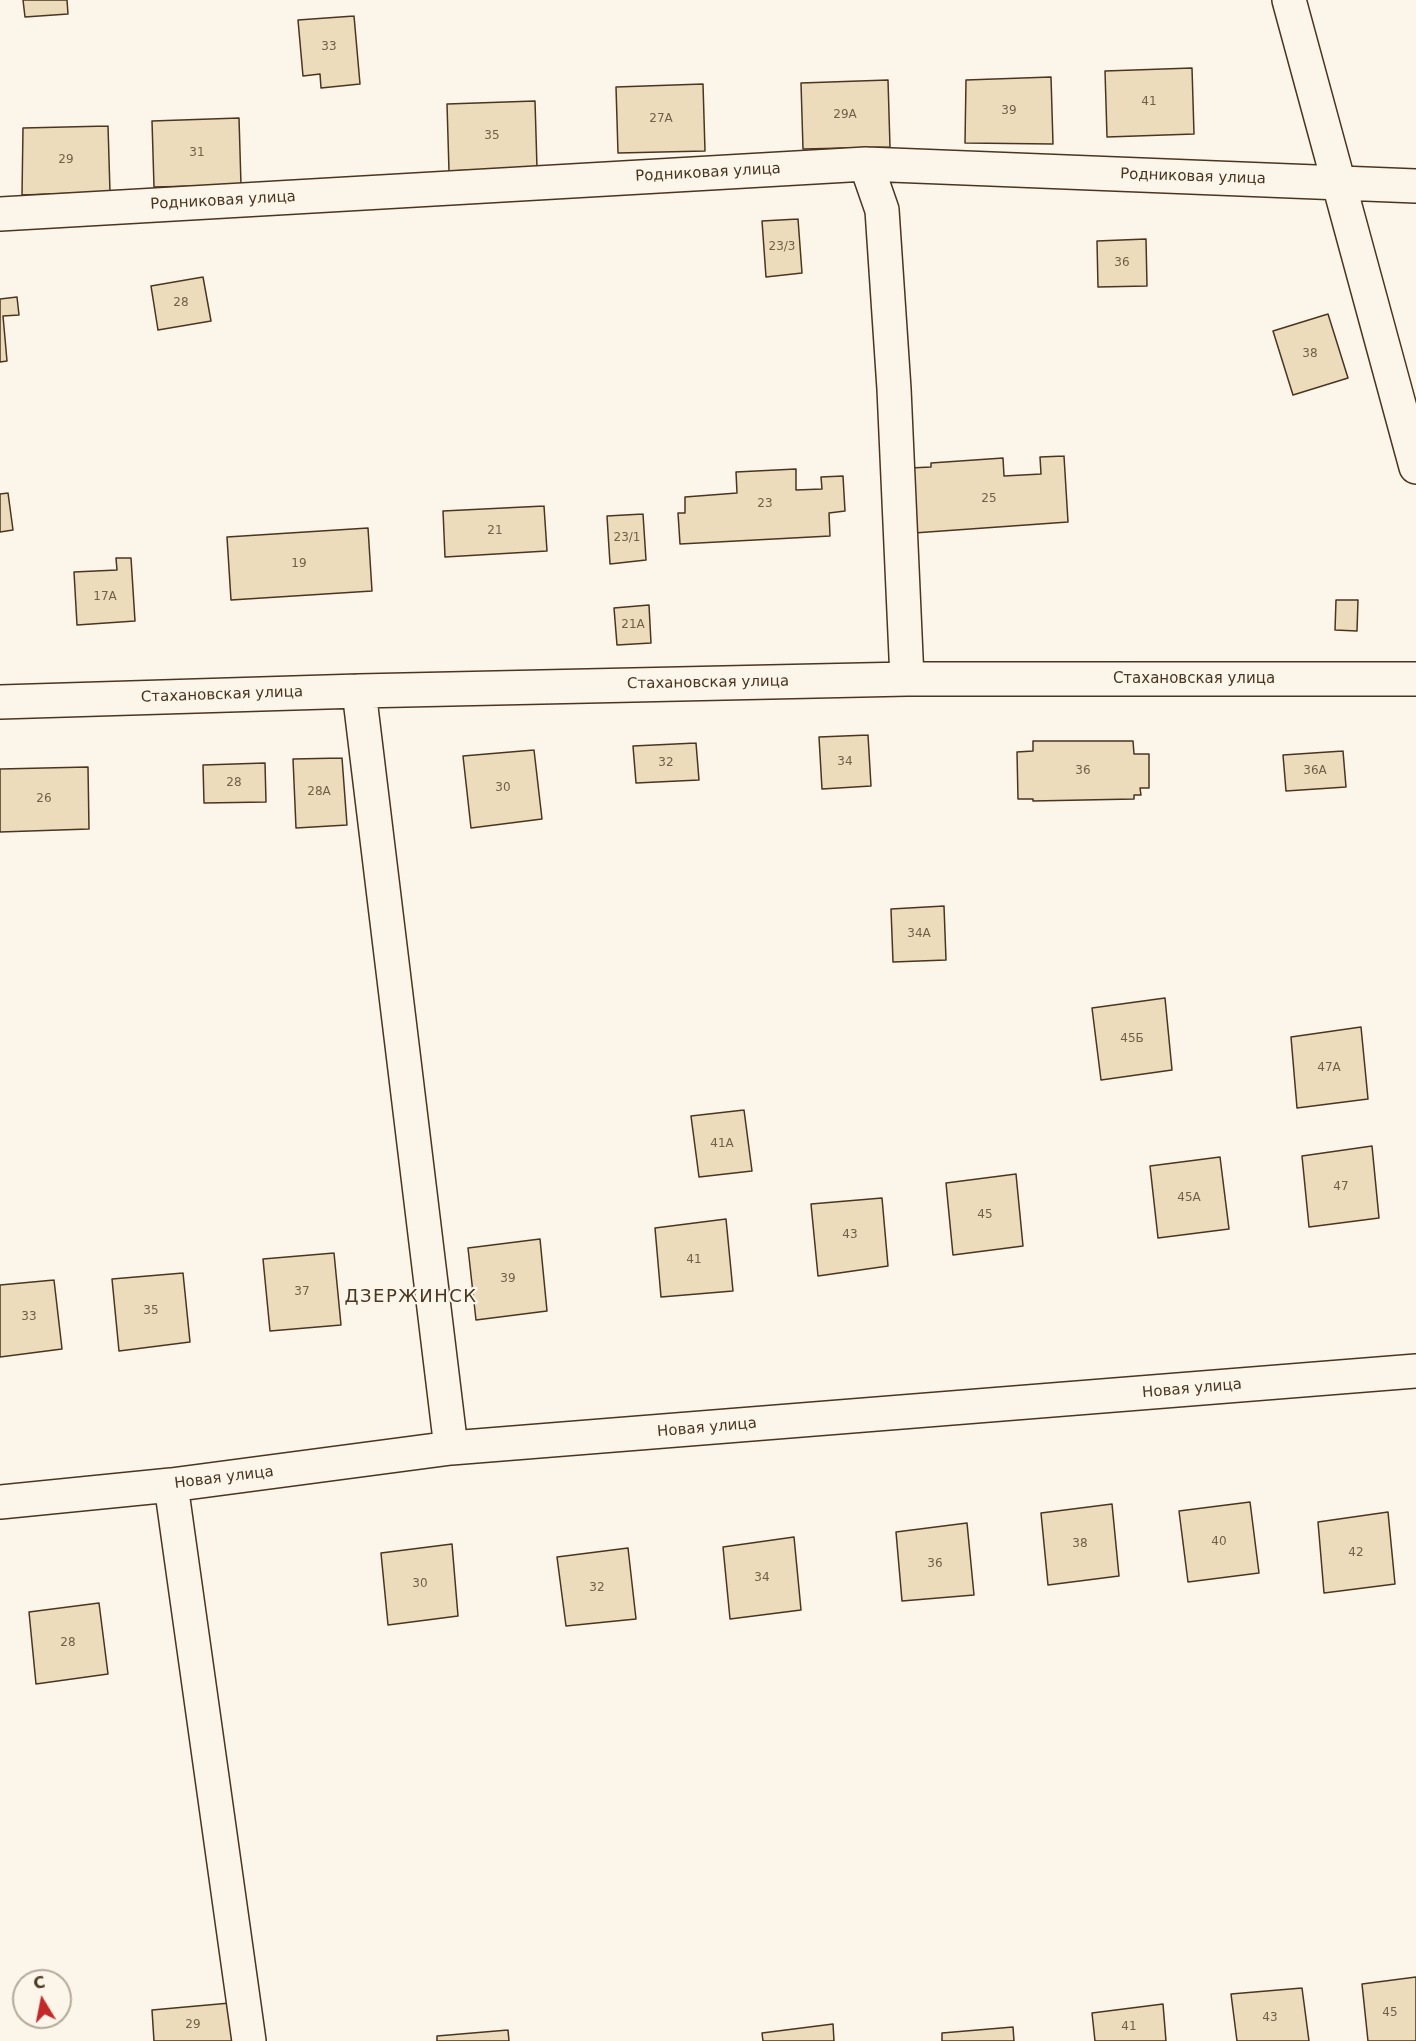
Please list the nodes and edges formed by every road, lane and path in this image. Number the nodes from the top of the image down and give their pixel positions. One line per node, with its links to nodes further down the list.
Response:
1 (1289, 0): 3 (street)
2 (866, 164): 3 (street, Родниковая улица); 5 (street, Родниковая улица); 7 (street)
3 (1339, 182): 4 (street, Родниковая улица); 6 (street)
4 (1416, 186)
5 (0, 214)
6 (1416, 466)
7 (907, 679): 8 (street, Стахановская улица); 9 (street, Стахановская улица)
8 (1416, 680)
9 (359, 691): 10 (street, Стахановская улица); 12 (street)
10 (0, 702)
11 (1416, 1371): 12 (street, Новая улица)
12 (452, 1448): 13 (street, Новая улица)
13 (171, 1485): 14 (street, Новая улица); 15 (street)
14 (0, 1502)
15 (249, 2041)

